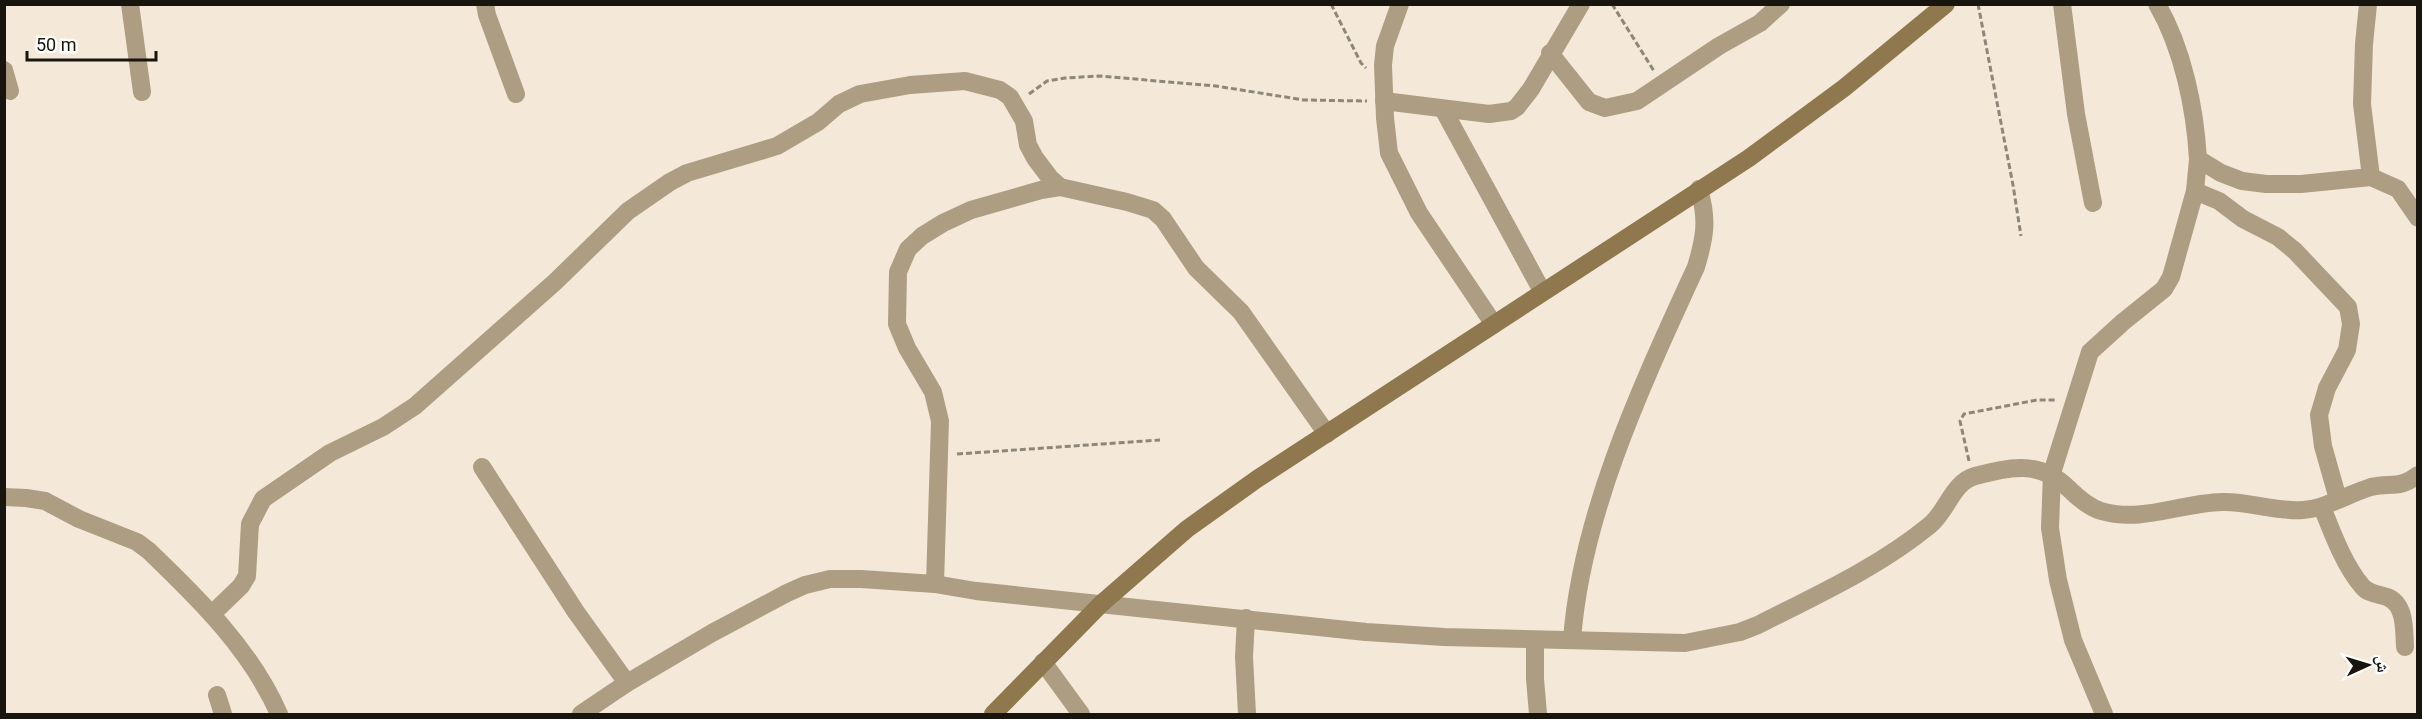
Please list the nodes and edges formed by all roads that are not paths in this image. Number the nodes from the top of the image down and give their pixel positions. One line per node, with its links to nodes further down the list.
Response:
1 (130, 4): 13 (street)
2 (485, 4): 14 (street)
3 (1400, 4): 15 (street)
4 (1581, 4): 10 (street)
5 (1781, 4): 10 (street)
6 (1946, 4): 20 (street)
7 (2062, 4): 22 (street)
8 (2157, 4): 17 (street)
9 (2368, 4): 18 (street)
10 (1550, 53): 16 (street)
11 (4, 70): 12 (street)
12 (10, 91)
13 (142, 92)
14 (516, 94)
15 (1384, 94): 16 (street); 25 (street)
16 (1443, 109): 24 (street)
17 (2198, 159): 18 (street); 21 (street)
18 (2371, 177): 23 (street)
19 (1060, 187): 26 (street); 32 (street); 34 (street)
20 (1699, 189): 24 (street); 36 (street)
21 (2195, 191): 28 (street); 31 (street)
22 (2093, 203)
23 (2418, 218)
24 (1542, 291): 25 (street)
25 (1493, 323): 26 (street)
26 (1327, 434): 33 (street)
27 (482, 467): 40 (street)
28 (2052, 473): 31 (street); 36 (street); 49 (street)
29 (2415, 483): 31 (street)
30 (4, 497): 34 (street)
31 (2330, 503): 38 (street)
32 (935, 584): 33 (street); 40 (street)
33 (1101, 604): 35 (street); 39 (street)
34 (212, 614): 44 (street)
35 (1246, 618): 37 (street); 48 (street)
36 (1572, 639): 37 (street)
37 (1535, 640): 42 (street)
38 (2405, 647)
39 (1043, 662): 46 (street); 47 (street)
40 (627, 683): 45 (street)
41 (217, 695): 43 (street)
42 (1533, 712)
43 (223, 714)
44 (279, 714)
45 (581, 714)
46 (993, 714)
47 (1081, 714)
48 (1247, 714)
49 (2104, 714)

